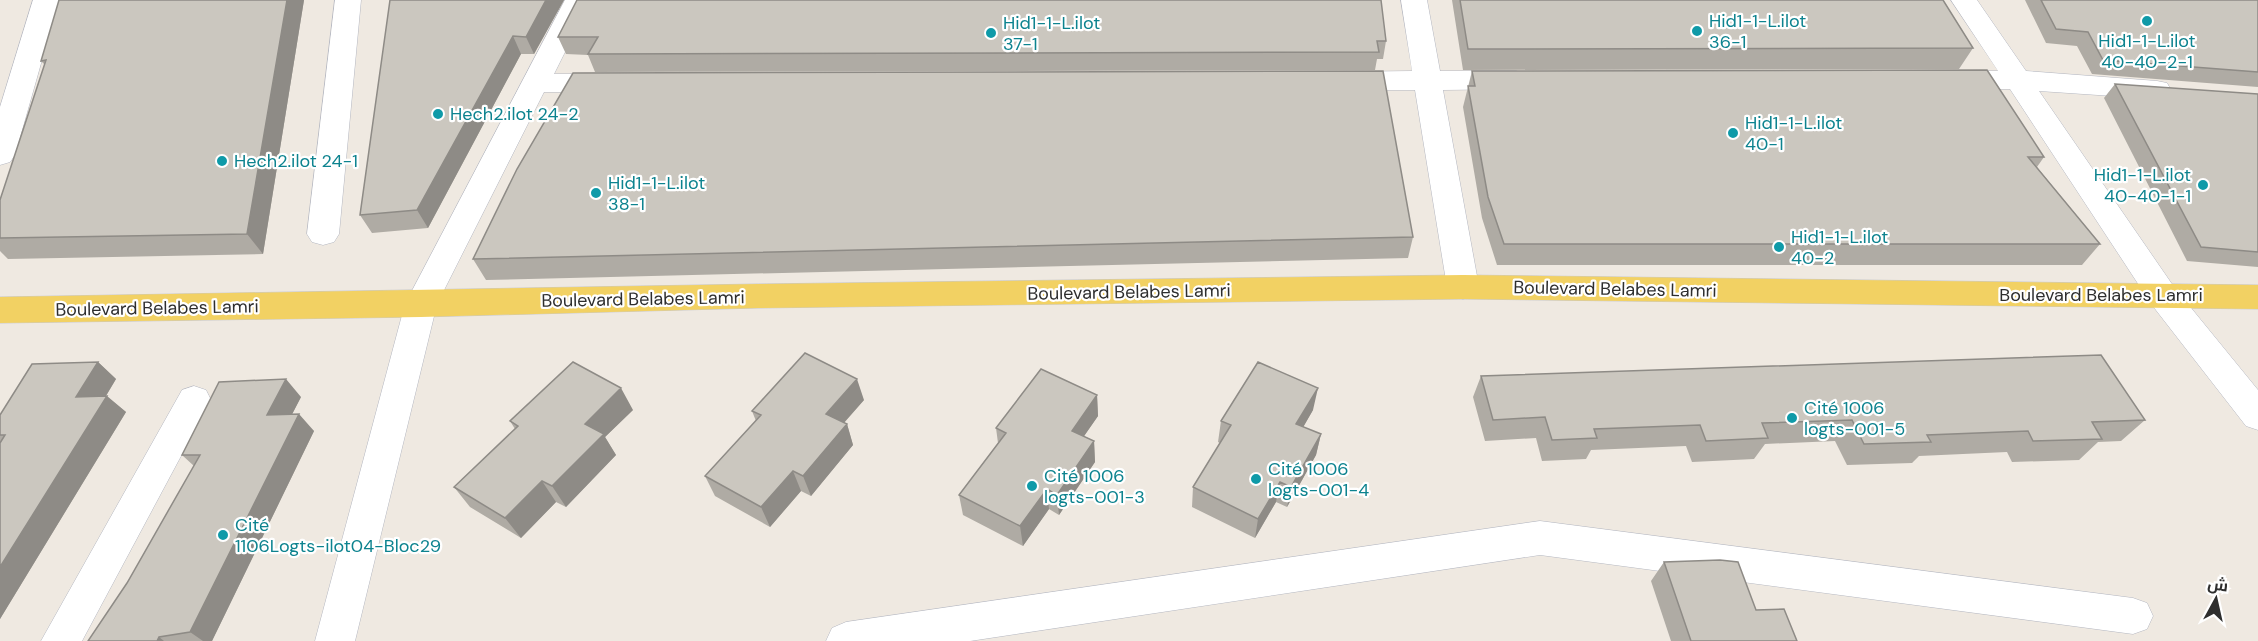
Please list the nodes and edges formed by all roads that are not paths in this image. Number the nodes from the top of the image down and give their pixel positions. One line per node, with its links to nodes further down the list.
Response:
1 (46, 0): 14 (street)
2 (348, 0): 15 (street)
3 (578, 0): 12 (street)
4 (1414, 0): 6 (street)
5 (1965, 0): 9 (street)
6 (1427, 80): 7 (street); 10 (street); 16 (street)
7 (1546, 80)
8 (1924, 80): 9 (street)
9 (2018, 80): 13 (street); 17 (street)
10 (1309, 81)
11 (644, 82): 12 (street)
12 (537, 83): 19 (street)
13 (2178, 92)
14 (0, 155)
15 (323, 234)
16 (1463, 288): 17 (main road, Boulevard Belabes Lamri); 19 (main road, Boulevard Belabes Lamri)
17 (2163, 296): 18 (main road, Boulevard Belabes Lamri); 22 (street)
18 (2258, 297)
19 (421, 304): 20 (main road, Boulevard Belabes Lamri); 25 (street)
20 (0, 310)
21 (194, 400): 24 (street)
22 (2258, 416)
23 (2133, 616): 26 (street)
24 (61, 641)
25 (335, 641)
26 (846, 641)

